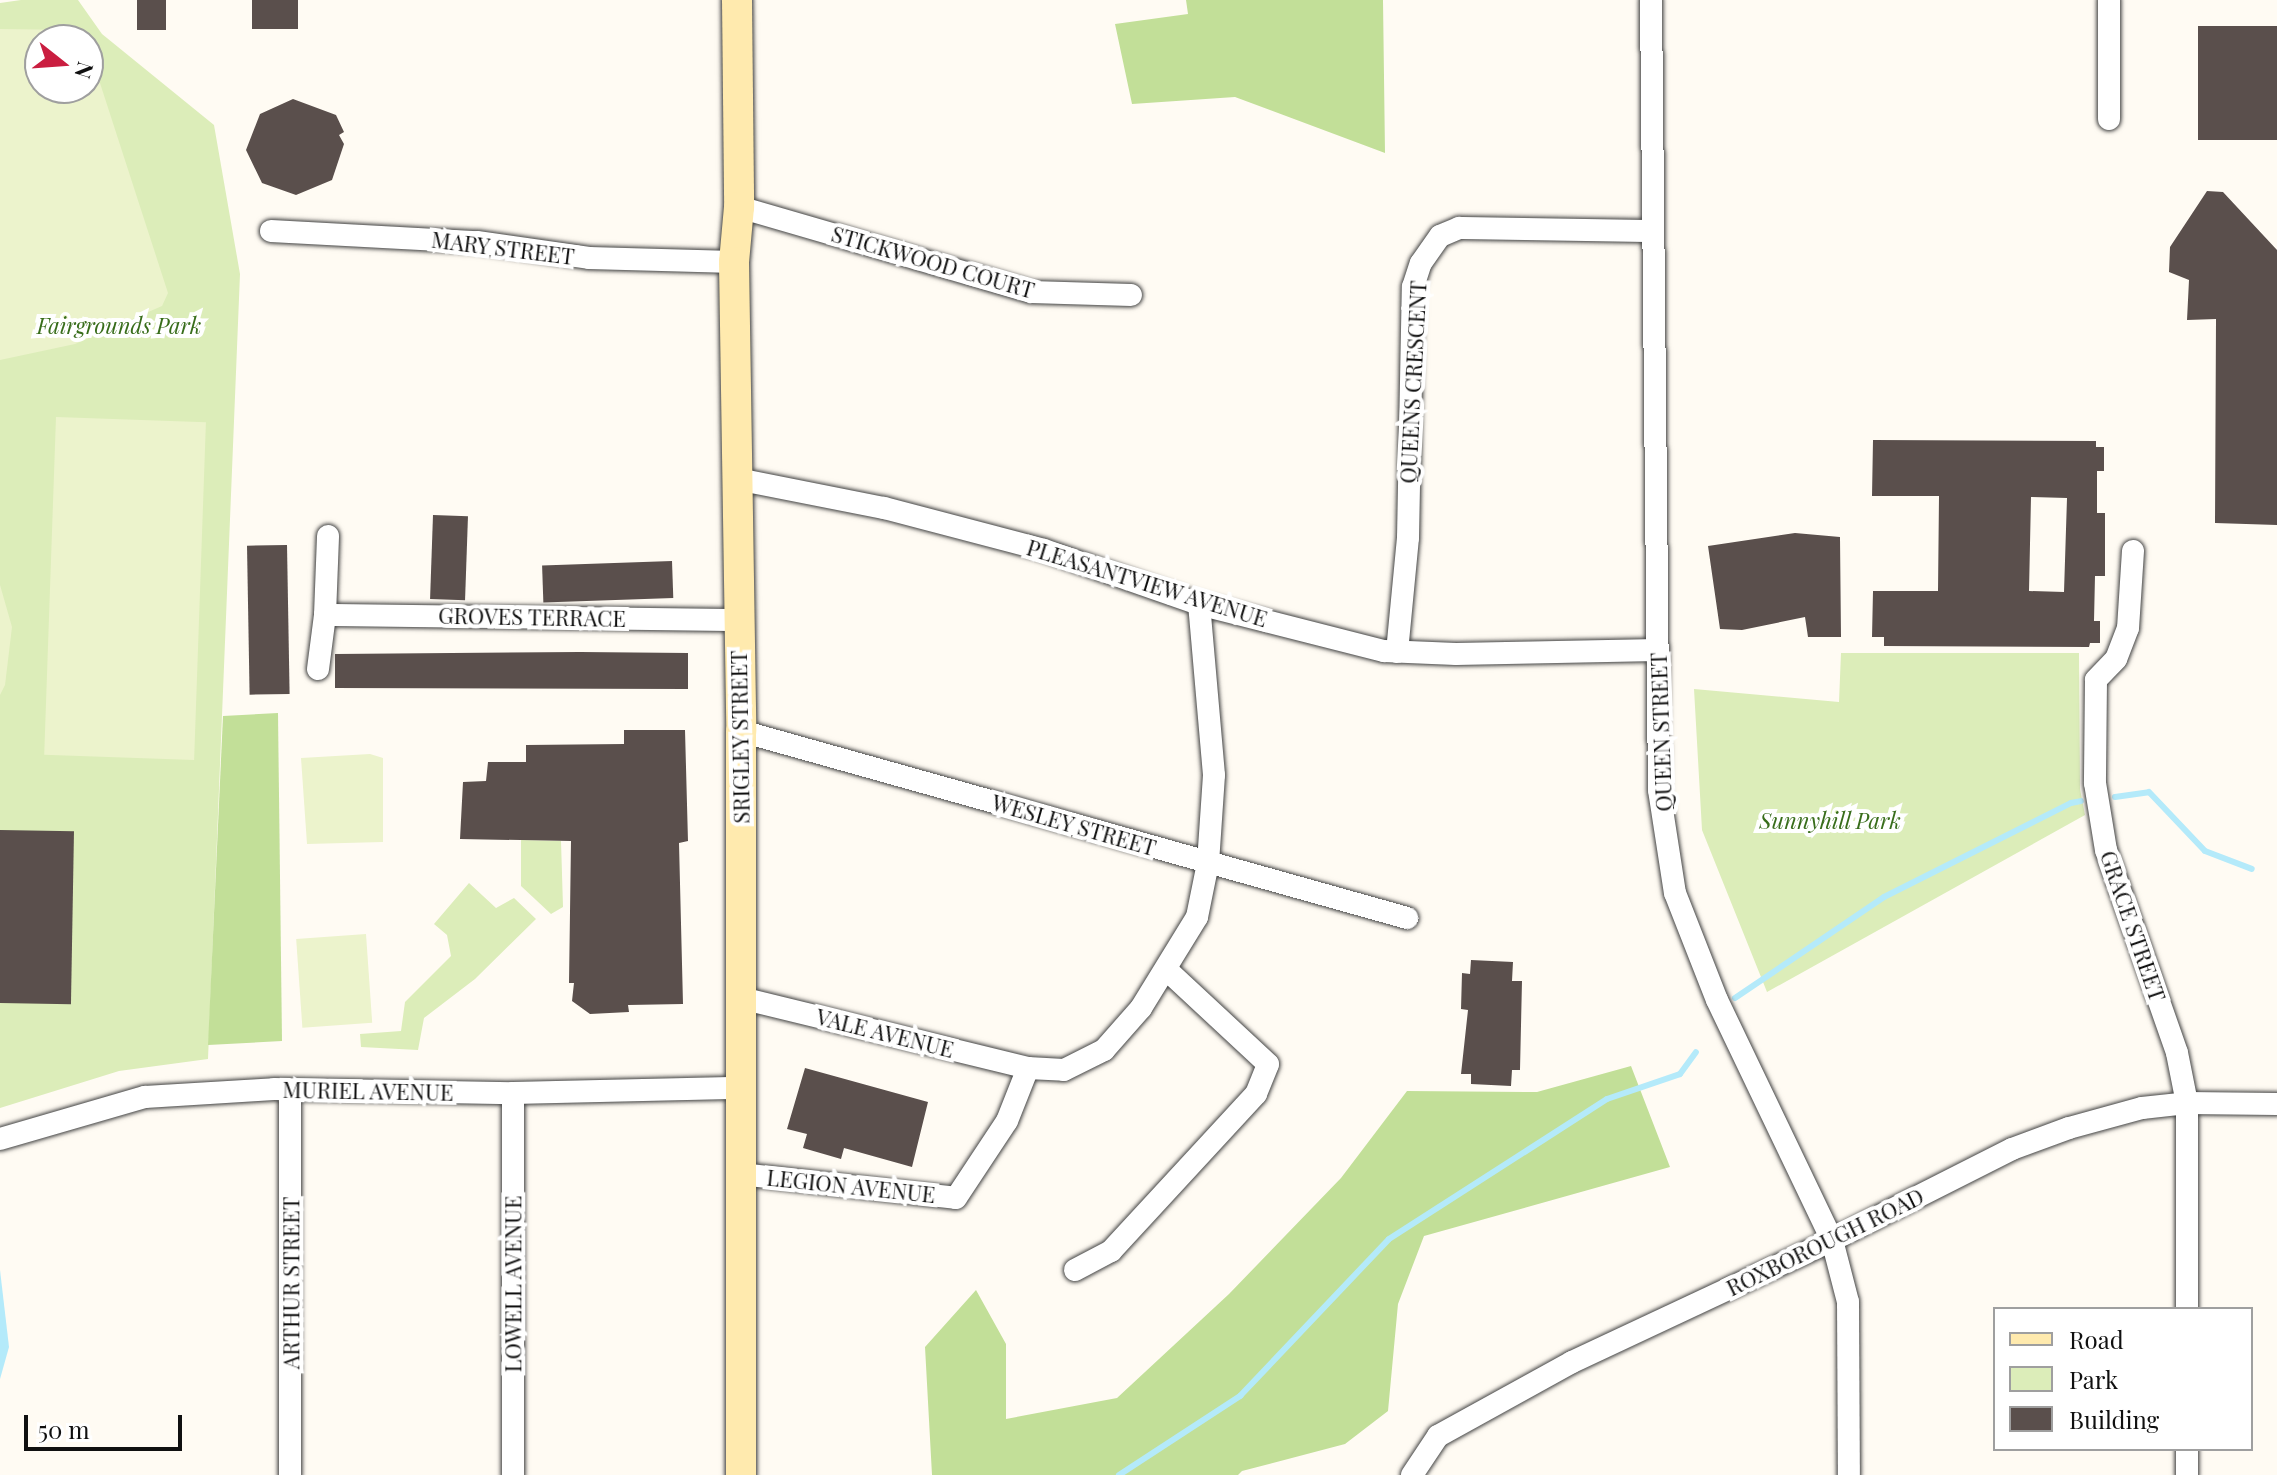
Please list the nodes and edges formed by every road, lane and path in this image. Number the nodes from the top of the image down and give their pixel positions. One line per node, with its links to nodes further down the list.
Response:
1 (737, 0): 5 (street, SRIGLEY STREET)
2 (1651, 0): 7 (street, QUEEN STREET)
3 (2109, 0): 4 (street)
4 (2109, 119)
5 (739, 207): 8 (street, SRIGLEY STREET); 9 (street, STICKWOOD COURT)
6 (271, 231): 8 (street, MARY STREET)
7 (1651, 231): 16 (street, QUEEN STREET); 17 (street, QUEENS CRESCENT)
8 (734, 262): 10 (street, SRIGLEY STREET)
9 (1131, 295)
10 (737, 479): 13 (street, PLEASANTVIEW AVENUE); 15 (street, SRIGLEY STREET)
11 (328, 536): 14 (street)
12 (2133, 551): 28 (street, GRACE STREET)
13 (1199, 604): 17 (street, PLEASANTVIEW AVENUE); 20 (street, VALE AVENUE)
14 (325, 615): 15 (street, GROVES TERRACE); 18 (street)
15 (738, 620): 19 (street, SRIGLEY STREET)
16 (1658, 650): 17 (street, PLEASANTVIEW AVENUE); 32 (street, QUEEN STREET)
17 (1397, 652)
18 (318, 669)
19 (741, 731): 20 (street, WESLEY STREET); 23 (street, SRIGLEY STREET)
20 (1208, 863): 21 (street, WESLEY STREET); 22 (street, VALE AVENUE)
21 (1407, 918)
22 (1167, 970): 24 (street, VALE AVENUE); 33 (street)
23 (741, 998): 24 (street, VALE AVENUE); 25 (street, SRIGLEY STREET)
24 (1028, 1068): 31 (street, LEGION AVENUE)
25 (741, 1088): 27 (street, MURIEL AVENUE); 31 (street, SRIGLEY STREET)
26 (290, 1091): 27 (street, MURIEL AVENUE); 30 (street, MURIEL AVENUE); 36 (street, ARTHUR STREET)
27 (513, 1093): 37 (street, LOWELL AVENUE)
28 (2187, 1103): 29 (street, ROXBOROUGH ROAD); 32 (street, ROXBOROUGH ROAD); 34 (street, GRACE STREET)
29 (2277, 1104)
30 (0, 1139)
31 (740, 1174): 38 (street, SRIGLEY STREET)
32 (1832, 1240): 39 (street, ROXBOROUGH ROAD); 40 (street, QUEEN STREET)
33 (1075, 1270)
34 (2187, 1307)
35 (2187, 1451): 41 (street)
36 (290, 1475)
37 (513, 1475)
38 (741, 1475)
39 (1412, 1475)
40 (1849, 1475)
41 (2187, 1475)

